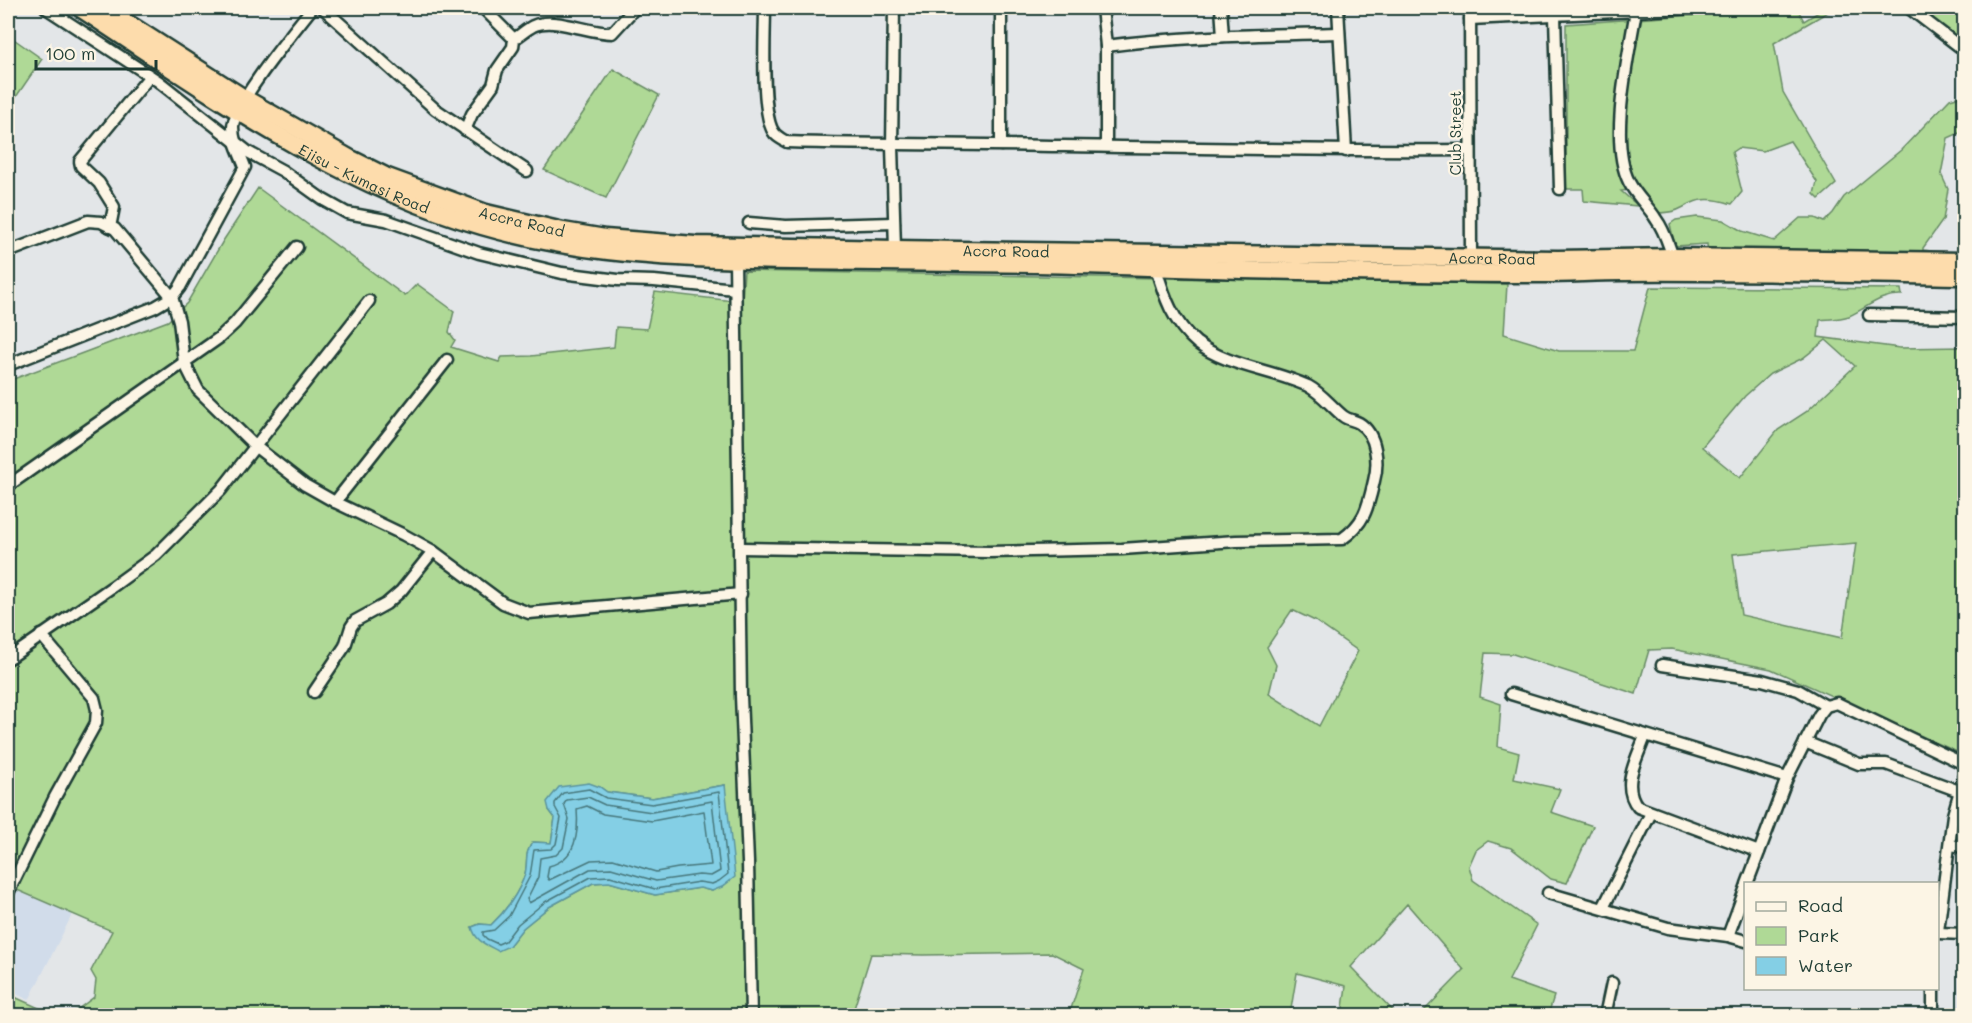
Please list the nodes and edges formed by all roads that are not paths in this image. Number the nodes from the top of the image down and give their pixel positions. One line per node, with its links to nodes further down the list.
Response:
1 (46, 8): 25 (street)
2 (80, 8): 26 (highway, Ejisu - Kumasi Road)
3 (104, 8): 26 (highway, Accra Road)
4 (312, 8): 26 (street)
5 (323, 8): 27 (street)
6 (483, 8): 22 (street)
7 (635, 8): 22 (street)
8 (765, 8): 30 (street)
9 (894, 8): 30 (street)
10 (1001, 8): 29 (street)
11 (1102, 8): 23 (street)
12 (1221, 8): 21 (street)
13 (1338, 8): 20 (street)
14 (1470, 8): 19 (street, Club Street)
15 (1697, 8): 17 (street)
16 (1909, 8): 24 (street)
17 (1636, 10): 18 (street); 42 (street)
18 (1555, 16): 19 (street); 35 (street)
19 (1470, 20): 32 (street, Club Street)
20 (1339, 33): 21 (street); 33 (street)
21 (1223, 36): 23 (street)
22 (514, 39): 27 (street)
23 (1106, 46): 31 (street)
24 (1965, 50)
25 (150, 76): 28 (street); 38 (street)
26 (241, 105): 28 (street); 40 (highway, Accra Road); 43 (highway, Ejisu - Kumasi Road)
27 (465, 130): 34 (street)
28 (234, 139): 49 (street); 50 (street)
29 (1001, 145): 30 (street); 31 (street)
30 (892, 146): 37 (street)
31 (1106, 146): 33 (street)
32 (1470, 150): 33 (street); 44 (street, Club Street)
33 (1346, 151)
34 (527, 171)
35 (1560, 189)
36 (750, 223): 37 (street)
37 (894, 223): 40 (street)
38 (110, 227): 41 (street); 50 (street)
39 (297, 247): 55 (street)
40 (895, 249): 44 (highway, Accra Road)
41 (8, 252)
42 (1673, 257): 44 (highway, Accra Road); 46 (highway, Accra Road)
43 (681, 258): 45 (highway, Accra Road)
44 (1471, 258)
45 (735, 260): 47 (highway, Accra Road); 49 (street)
46 (1965, 261)
47 (1156, 268): 48 (highway, Accra Road); 60 (street)
48 (1965, 276)
49 (735, 289): 60 (street)
50 (171, 297): 55 (street); 56 (street)
51 (369, 301): 57 (street)
52 (1869, 315): 53 (street)
53 (1965, 317)
54 (447, 360): 59 (street)
55 (184, 362): 57 (street); 58 (street)
56 (8, 365)
57 (256, 447): 59 (street); 63 (street)
58 (12, 483)
59 (335, 502): 61 (street)
60 (741, 548): 62 (street)
61 (432, 551): 62 (street); 66 (street)
62 (741, 594): 91 (street)
63 (41, 635): 64 (street); 81 (street)
64 (8, 659)
65 (1662, 665): 68 (street)
66 (314, 692)
67 (1511, 694): 69 (street)
68 (1826, 706): 70 (street); 71 (street)
69 (1645, 736): 73 (street); 75 (street)
70 (1805, 742): 73 (street); 74 (street)
71 (1965, 764)
72 (1965, 777): 74 (street)
73 (1787, 778): 78 (street)
74 (1959, 791): 76 (street)
75 (1651, 813): 78 (street); 83 (street)
76 (1950, 845): 77 (street); 84 (street)
77 (1965, 847)
78 (1759, 852): 79 (street)
79 (1747, 882)
80 (1744, 891): 87 (street)
81 (8, 892)
82 (1548, 893): 83 (street)
83 (1603, 908): 87 (street)
84 (1939, 925)
85 (1939, 932): 86 (street)
86 (1965, 934)
87 (1728, 936): 88 (street)
88 (1744, 940)
89 (1612, 983): 92 (street)
90 (1934, 990): 93 (street)
91 (751, 1016)
92 (1605, 1016)
93 (1933, 1016)

